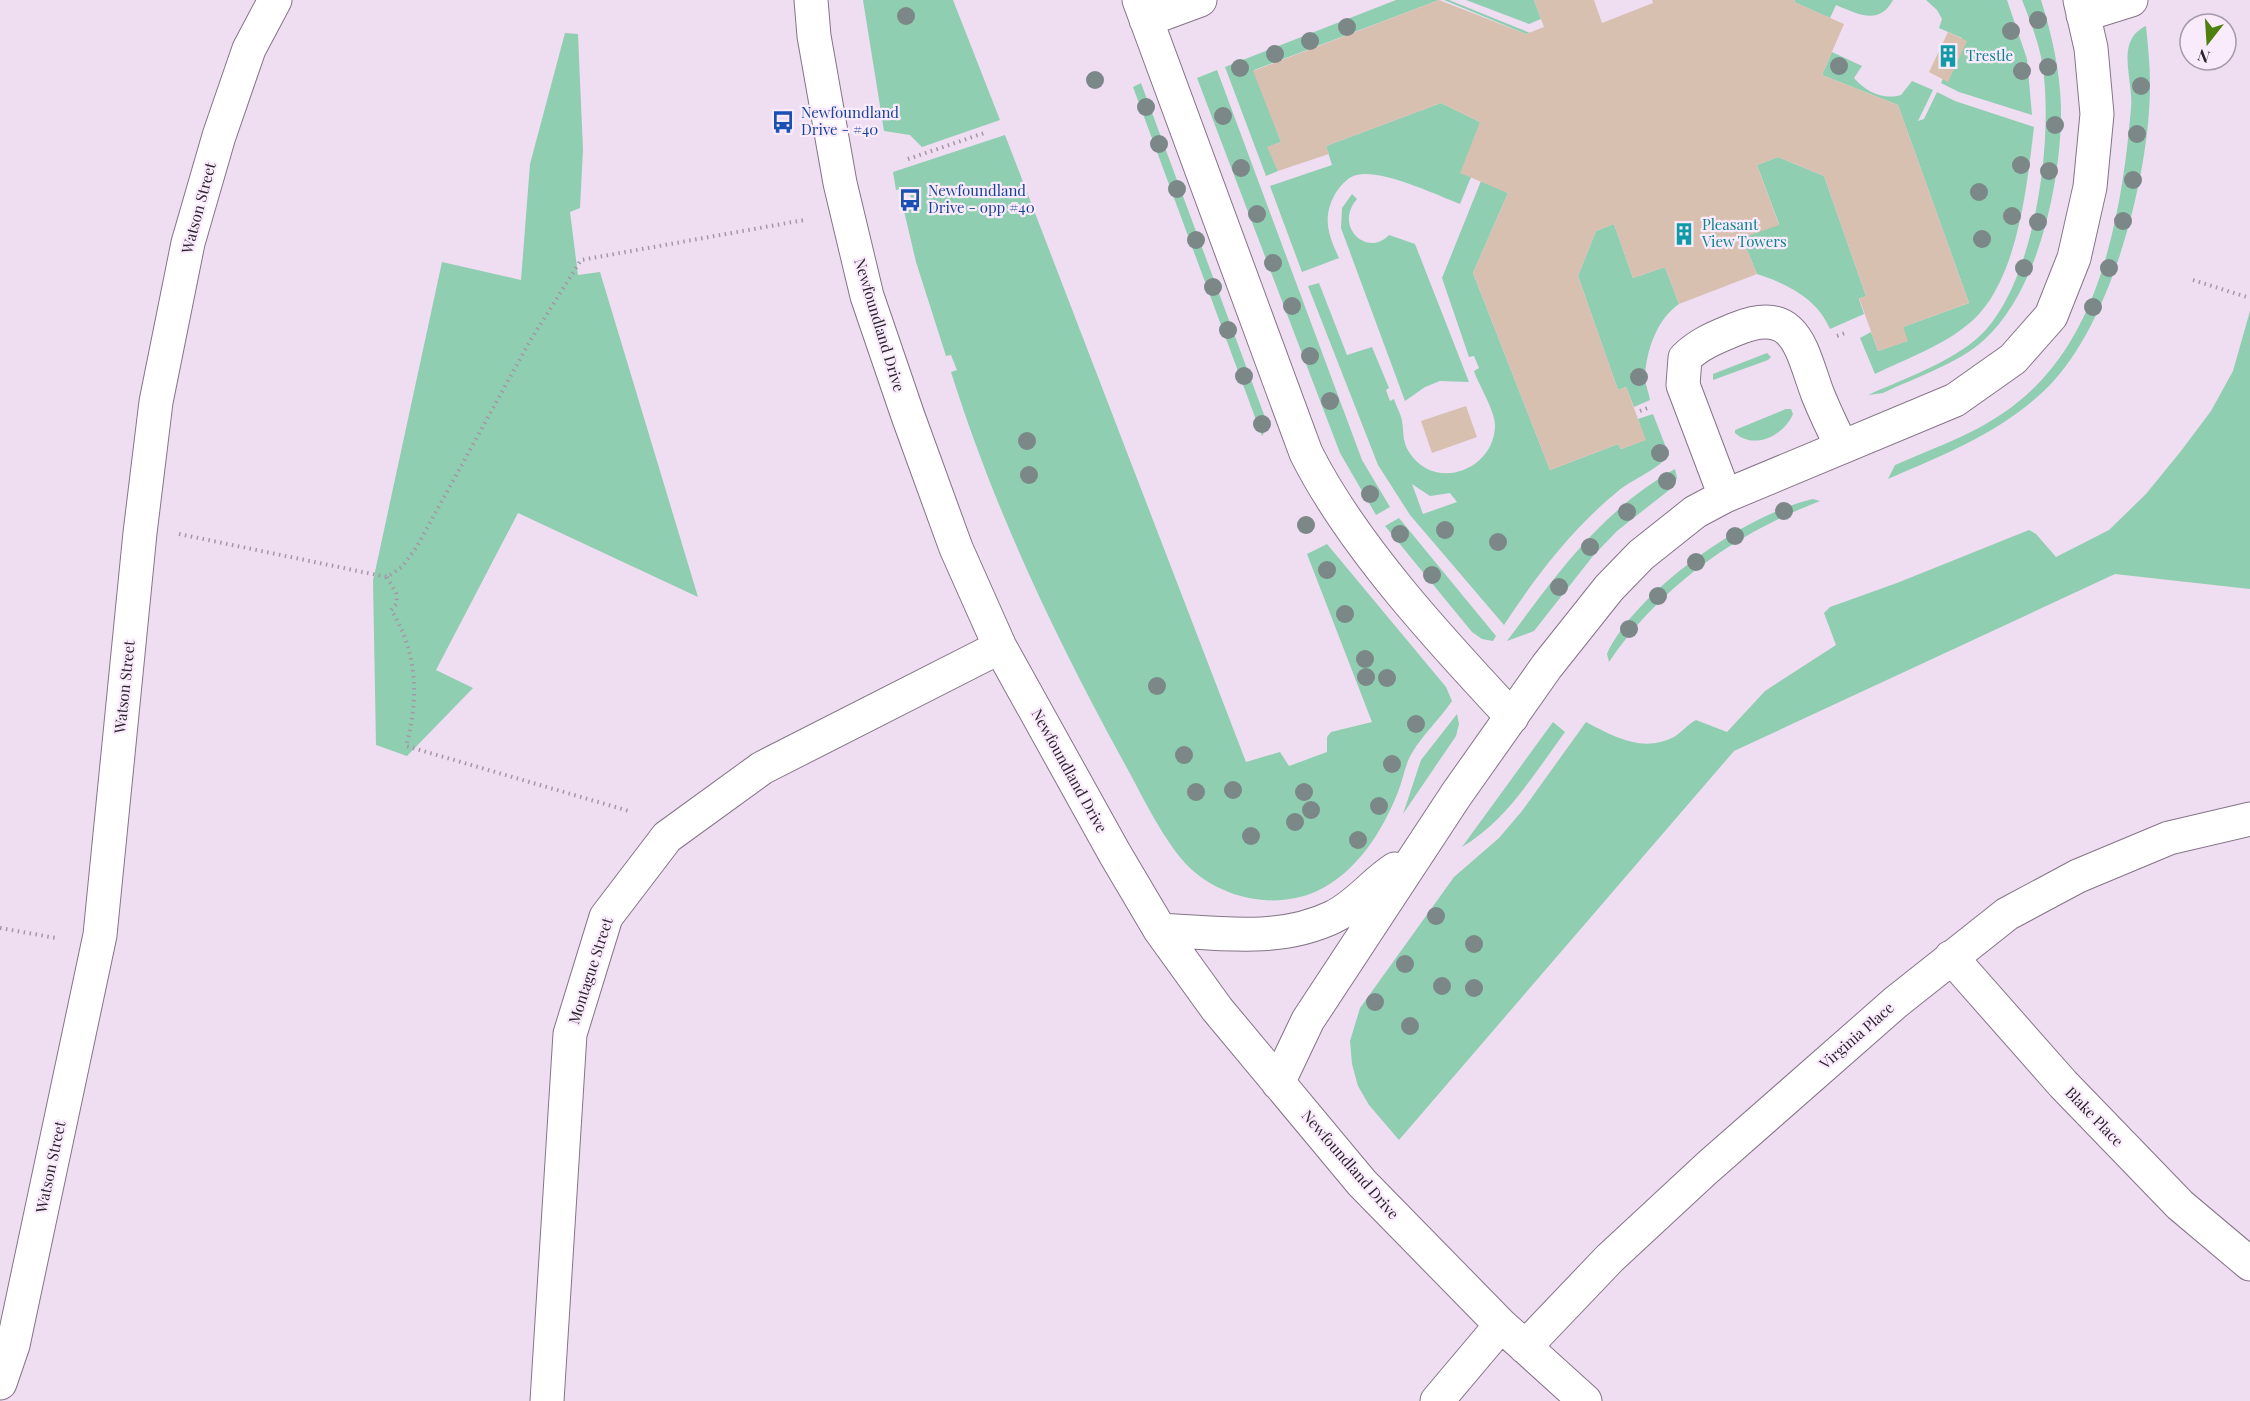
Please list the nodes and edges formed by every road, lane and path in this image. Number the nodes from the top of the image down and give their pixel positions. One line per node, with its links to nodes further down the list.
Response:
1 (275, 0): 30 (street, Watson Street)
2 (811, 0): 18 (street, Newfoundland Drive)
3 (1200, 0): 6 (street)
4 (2131, 0): 5 (street)
5 (2082, 8): 14 (street)
6 (1143, 10): 19 (street)
7 (987, 132): 8 (path)
8 (908, 159)
9 (804, 220): 17 (path)
10 (2193, 280): 11 (path)
11 (2250, 298)
12 (1654, 406): 13 (path)
13 (1640, 411)
14 (1841, 445): 15 (street); 15 (street)
15 (1725, 496): 19 (street)
16 (179, 534): 17 (path)
17 (387, 577): 20 (path)
18 (1000, 647): 24 (street, Newfoundland Drive); 31 (street, Montague Street)
19 (1512, 717): 22 (street)
20 (628, 811)
21 (2250, 819): 26 (street, Virginia Place)
22 (1413, 862): 24 (street); 27 (street)
23 (0, 927): 25 (path)
24 (1160, 930): 27 (street, Newfoundland Drive)
25 (56, 938)
26 (1951, 957): 28 (street, Blake Place); 29 (street, Virginia Place)
27 (1278, 1083): 29 (street, Newfoundland Drive)
28 (2250, 1264)
29 (1513, 1336): 32 (street, Virginia Place); 33 (street, Newfoundland Drive)
30 (0, 1383)
31 (547, 1401)
32 (1437, 1401)
33 (1585, 1401)

